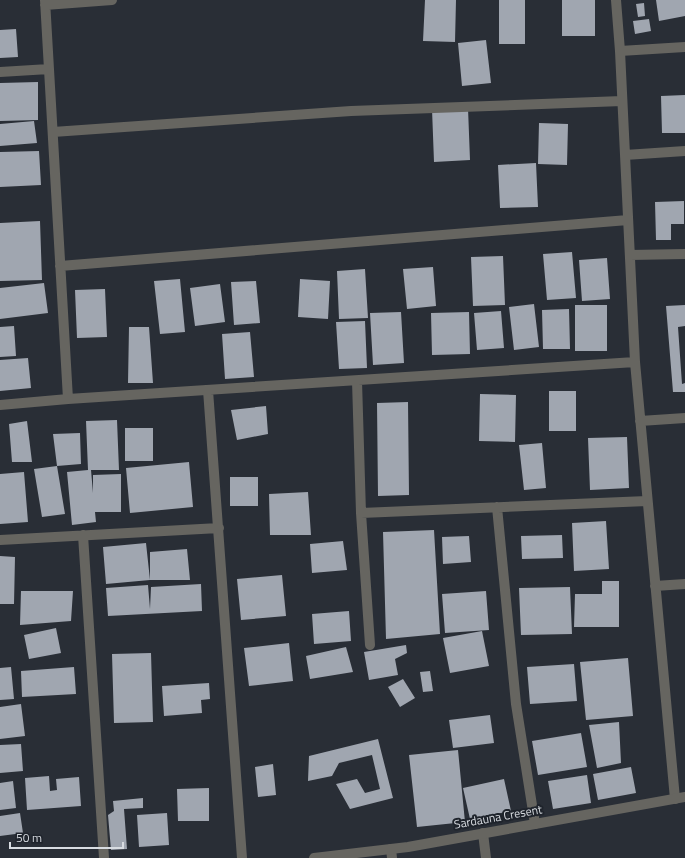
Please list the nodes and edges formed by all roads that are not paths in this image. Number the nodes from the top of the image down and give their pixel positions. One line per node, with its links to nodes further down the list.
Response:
1 (112, 0): 3 (street)
2 (616, 0): 5 (street)
3 (45, 2): 6 (street)
4 (685, 47): 5 (street)
5 (620, 51): 8 (street)
6 (49, 69): 7 (street); 9 (street)
7 (0, 72)
8 (622, 101): 9 (street); 11 (street)
9 (52, 132): 15 (street)
10 (685, 151): 11 (street)
11 (625, 155): 12 (street)
12 (628, 220): 14 (street); 15 (street)
13 (685, 254): 14 (street)
14 (630, 255): 16 (street)
15 (60, 266): 19 (street)
16 (635, 362): 17 (street); 22 (street)
17 (356, 381): 18 (street); 25 (street)
18 (208, 390): 19 (street); 26 (street)
19 (68, 399): 20 (street)
20 (0, 405)
21 (685, 418): 22 (street)
22 (640, 421): 23 (street)
23 (647, 501): 24 (street); 30 (street)
24 (497, 507): 25 (street); 33 (street)
25 (361, 513): 31 (street)
26 (219, 528): 27 (street); 37 (street)
27 (84, 535): 28 (street); 36 (street)
28 (0, 540)
29 (685, 584): 30 (street)
30 (655, 586): 32 (street)
31 (370, 645)
32 (680, 798): 33 (street, Sardauna Cresent)
33 (535, 824): 34 (street, Sardauna Cresent)
34 (483, 833): 35 (street, Sardauna Cresent); 39 (street)
35 (391, 854): 38 (street, Sardauna Cresent)
36 (104, 858)
37 (242, 858)
38 (314, 858)
39 (486, 858)

